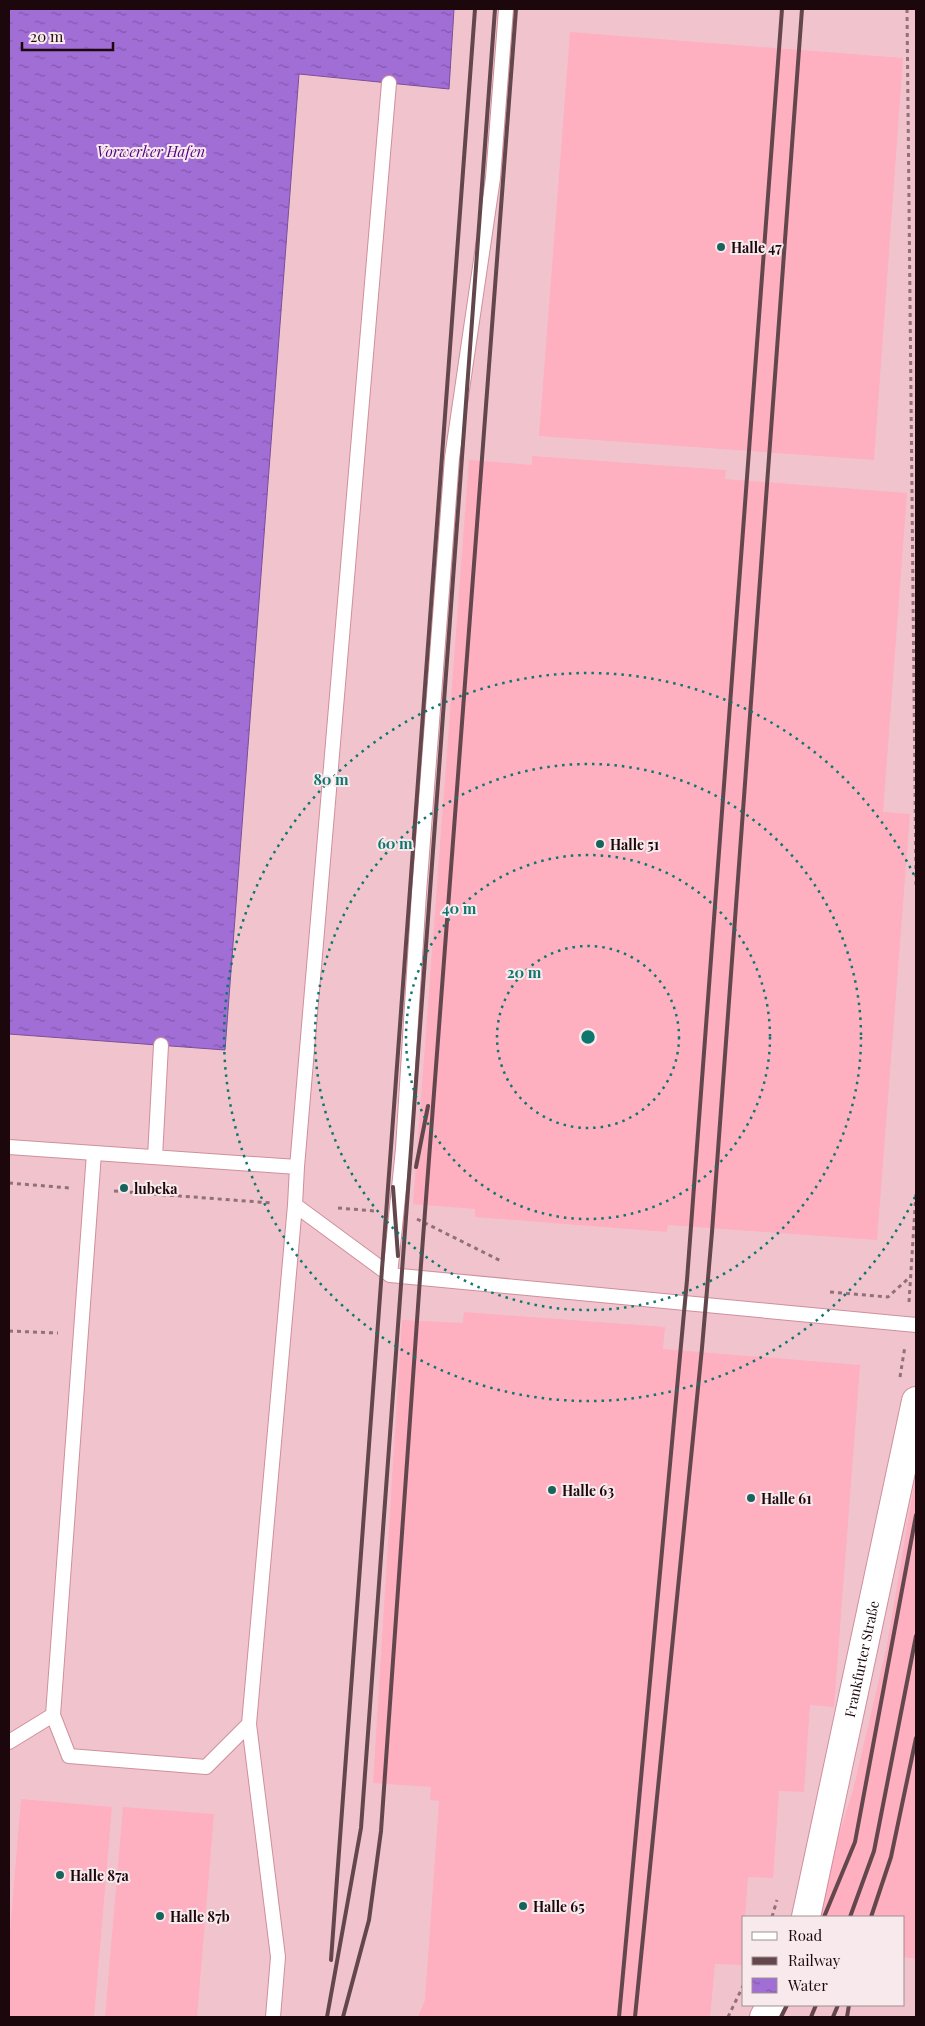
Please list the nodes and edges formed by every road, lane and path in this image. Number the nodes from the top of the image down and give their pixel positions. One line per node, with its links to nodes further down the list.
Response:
1 (506, 9): 15 (lane)
2 (907, 9): 4 (path)
3 (389, 83): 9 (lane)
4 (916, 885)
5 (161, 1045): 8 (lane)
6 (9, 1147): 7 (lane)
7 (94, 1153): 8 (lane); 12 (lane)
8 (155, 1157): 9 (lane)
9 (297, 1167): 14 (lane)
10 (9, 1183): 11 (path)
11 (67, 1188): 12 (path); 13 (path)
12 (92, 1189): 14 (path); 24 (lane)
13 (66, 1197)
14 (295, 1205): 15 (path); 17 (lane); 25 (lane)
15 (396, 1213): 16 (path); 17 (lane)
16 (503, 1263)
17 (390, 1275): 21 (lane)
18 (911, 1276): 19 (path)
19 (822, 1291)
20 (59, 1324): 22 (path)
21 (916, 1325)
22 (9, 1331)
23 (916, 1401): 27 (street, Frankfurter Straße)
24 (53, 1715): 25 (lane); 26 (lane)
25 (249, 1724): 30 (lane)
26 (9, 1742)
27 (806, 1916)
28 (742, 1988): 31 (path)
29 (770, 2006): 32 (street)
30 (273, 2017)
31 (728, 2017)
32 (764, 2017)

